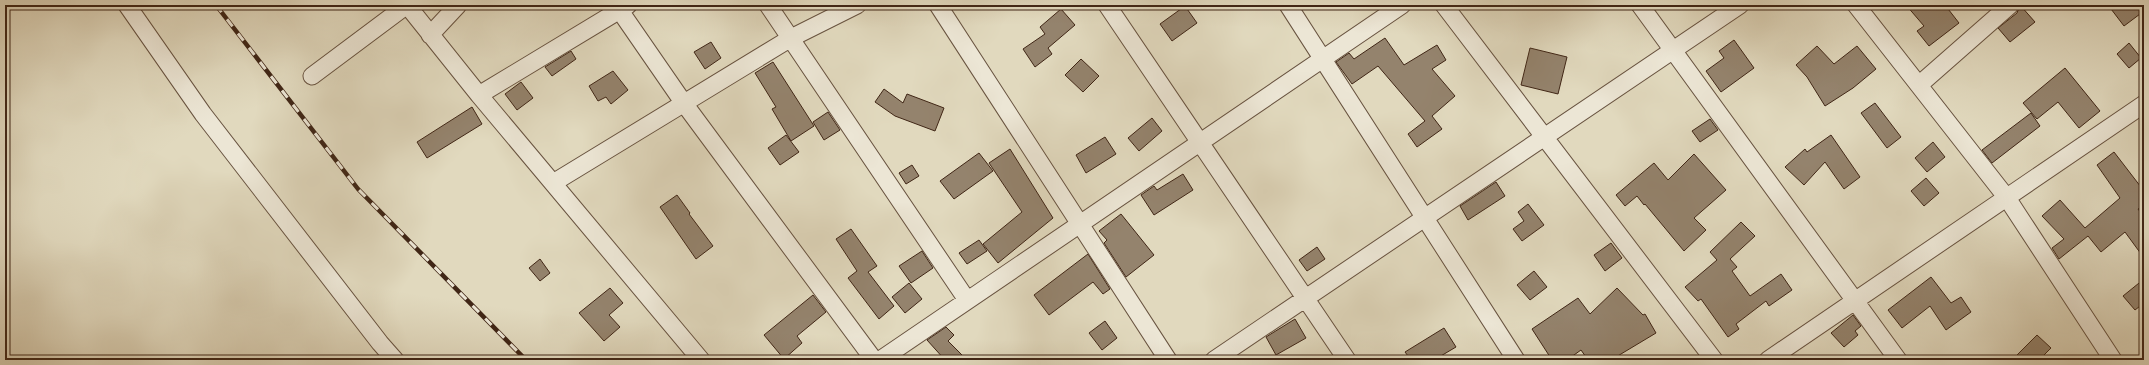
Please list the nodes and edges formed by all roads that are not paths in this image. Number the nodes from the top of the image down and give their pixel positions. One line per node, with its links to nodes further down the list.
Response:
1 (127, 5): 34 (street)
2 (407, 5): 16 (street); 20 (street)
3 (458, 5): 16 (street)
4 (768, 5): 17 (street)
5 (857, 5): 17 (street)
6 (938, 5): 30 (street)
7 (1107, 5): 26 (street)
8 (1288, 5): 19 (street)
9 (1402, 5): 19 (street)
10 (1444, 5): 25 (street)
11 (1640, 5): 18 (street)
12 (1740, 5): 18 (street)
13 (1856, 5): 21 (street)
14 (2010, 5): 21 (street)
15 (621, 7): 22 (street); 23 (street)
16 (430, 35): 22 (street)
17 (791, 38): 23 (street); 32 (street)
18 (1673, 49): 25 (street); 33 (street)
19 (1322, 60): 26 (street); 29 (street)
20 (312, 76)
21 (1919, 85): 28 (street)
22 (478, 95): 27 (street)
23 (683, 102): 27 (street); 36 (street)
24 (2144, 104): 28 (street)
25 (1544, 137): 29 (street); 42 (street)
26 (1200, 144): 30 (street); 31 (street)
27 (552, 183): 35 (street)
28 (2007, 198): 33 (street); 45 (street)
29 (1424, 218): 31 (street); 41 (street)
30 (1080, 223): 32 (street); 38 (street)
31 (1306, 299): 39 (street); 40 (street)
32 (967, 300): 37 (street)
33 (1854, 300): 43 (street); 44 (street)
34 (395, 360)
35 (701, 360)
36 (874, 360)
37 (880, 360)
38 (1168, 360)
39 (1214, 360)
40 (1347, 360)
41 (1516, 360)
42 (1714, 360)
43 (1768, 360)
44 (1898, 360)
45 (2113, 360)

